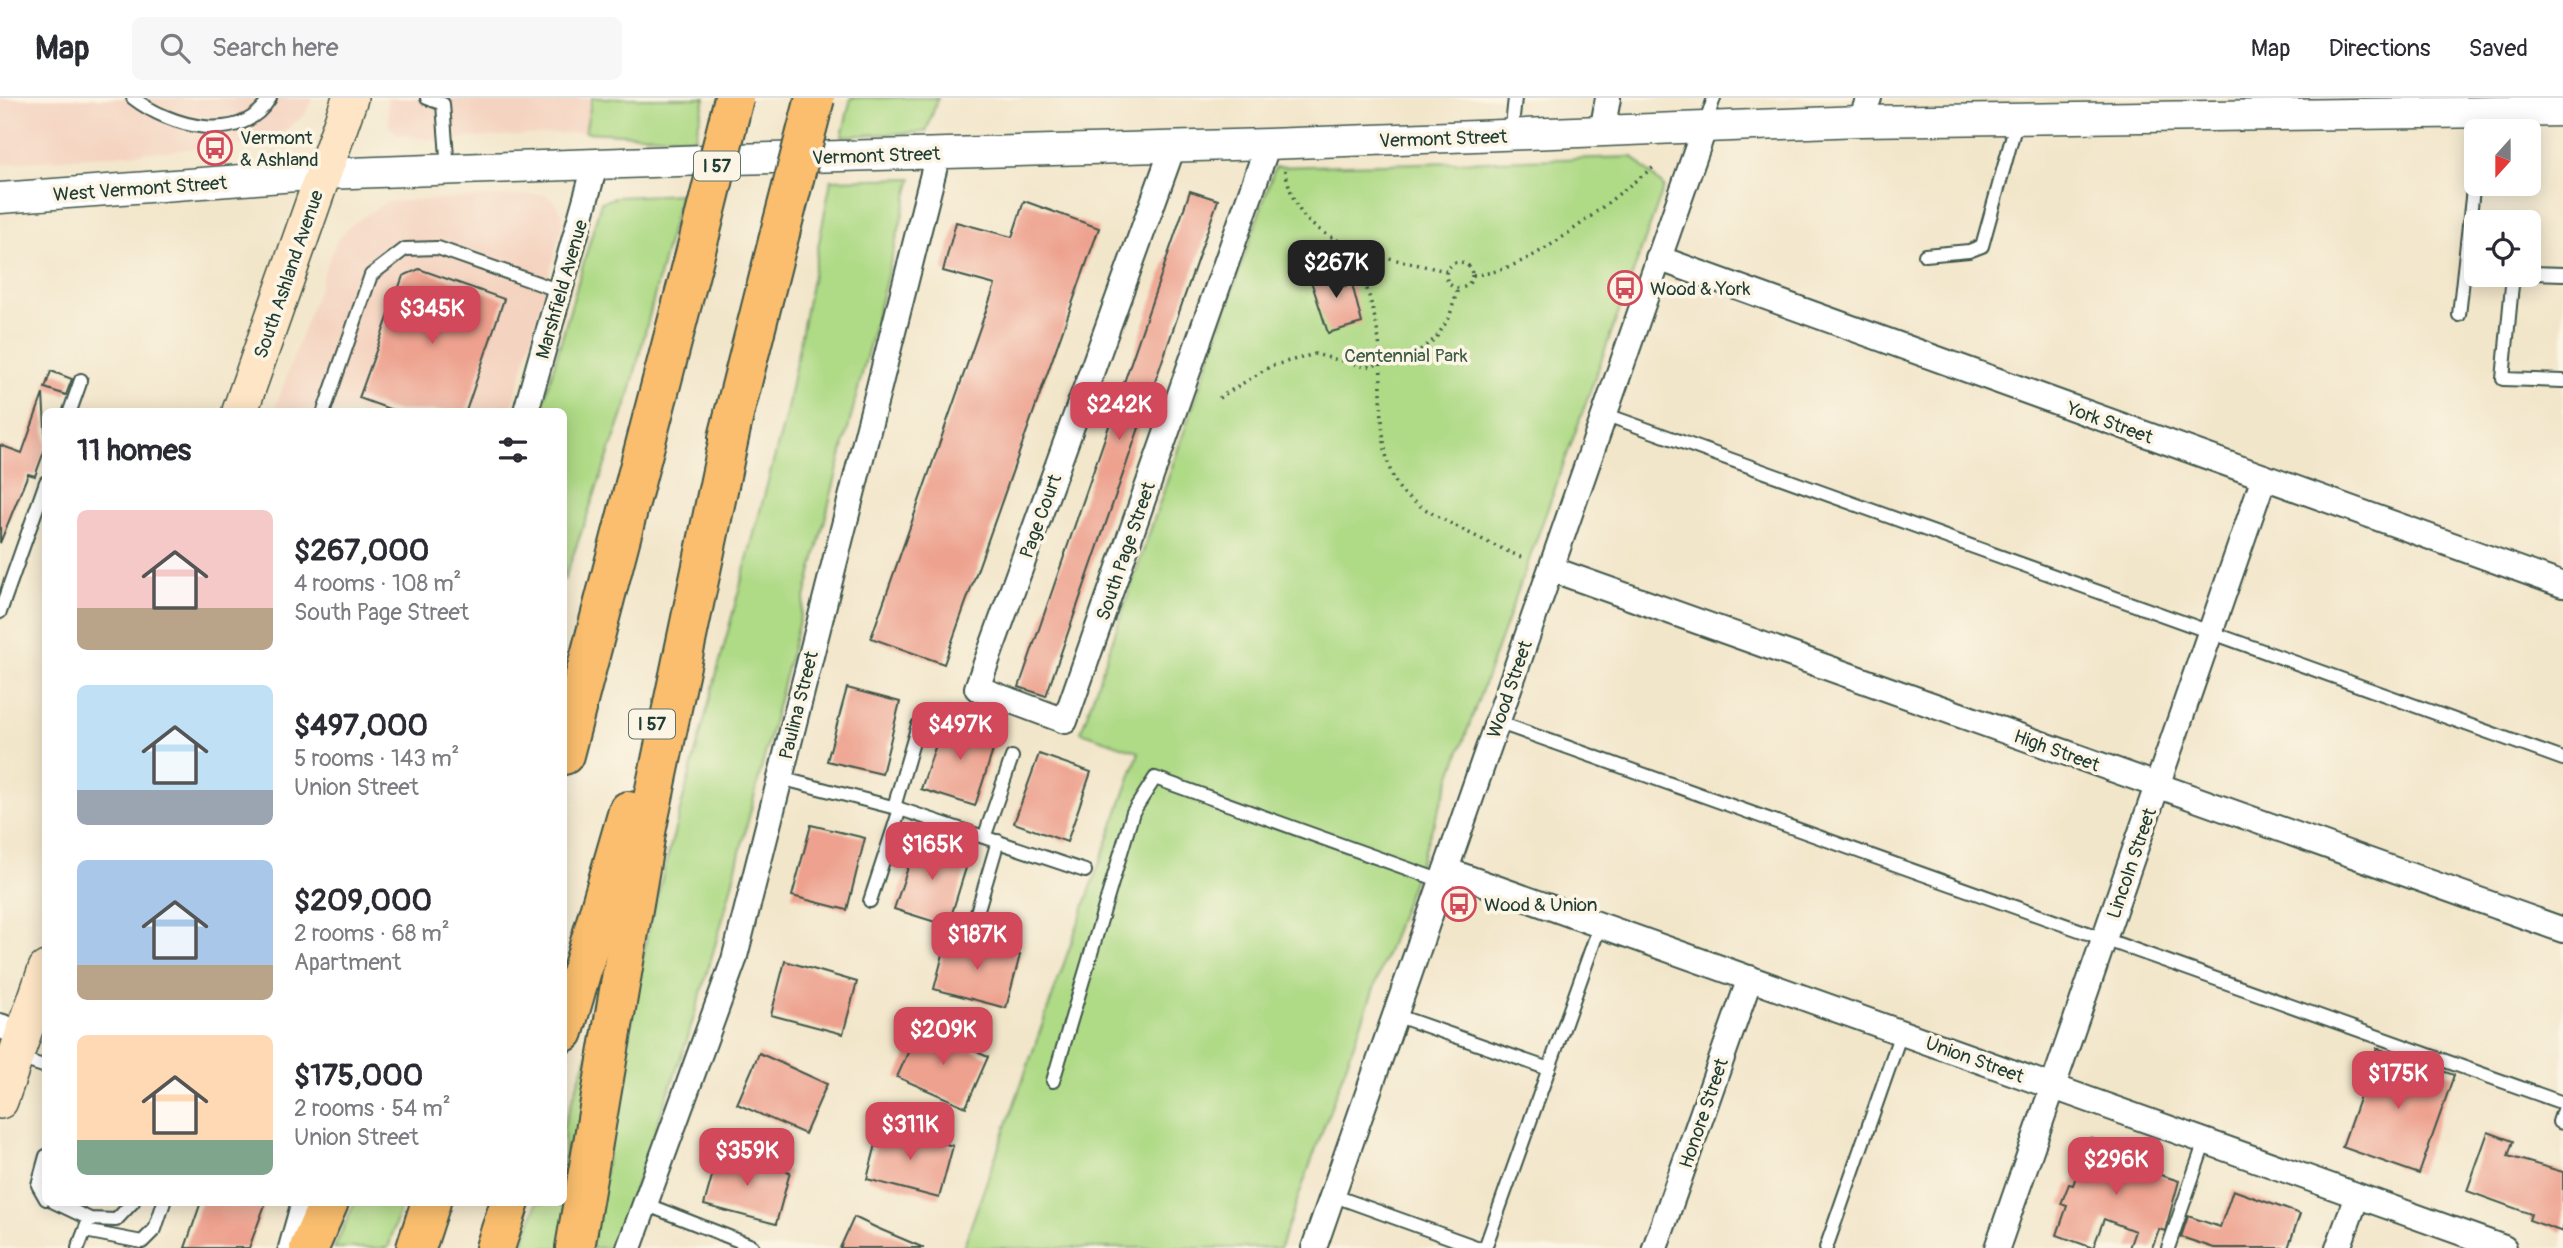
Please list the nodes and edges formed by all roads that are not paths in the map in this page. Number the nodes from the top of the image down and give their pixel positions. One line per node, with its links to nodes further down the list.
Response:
1 (133, 98): 2 (lane)
2 (270, 98)
3 (350, 98): 23 (main road, South Ashland Avenue)
4 (427, 98): 10 (lane)
5 (734, 98): 43 (highway, I 57, bridge)
6 (815, 98): 39 (highway, I 57, bridge)
7 (1515, 98): 17 (lane)
8 (1608, 98): 16 (street)
9 (1714, 98): 15 (lane)
10 (444, 101): 22 (lane)
11 (1865, 110): 14 (street, Vermont Street); 15 (street, Vermont Street)
12 (2488, 111): 13 (street, Vermont Street); 14 (street, Vermont Street)
13 (2563, 111)
14 (2017, 120): 26 (lane)
15 (1704, 129): 16 (street, Vermont Street); 27 (street, Wood Street)
16 (1602, 132): 17 (street, Vermont Street)
17 (1511, 135): 18 (street, Vermont Street)
18 (1268, 144): 19 (street, Vermont Street); 49 (street, South Page Street)
19 (1174, 147): 20 (street, Vermont Street); 49 (street, Page Court)
20 (937, 154): 21 (street, Vermont Street); 55 (street, Paulina Street)
21 (595, 166): 22 (street, Vermont Street); 31 (street, Marshfield Avenue)
22 (448, 170): 23 (street, Vermont Street)
23 (323, 174): 25 (street, West Vermont Street); 36 (main road, South Ashland Avenue)
24 (2472, 196): 32 (lane)
25 (0, 198)
26 (1925, 255)
27 (1658, 258): 40 (street, Wood Street); 41 (street, York Street)
28 (2541, 274): 29 (lane)
29 (2563, 275)
30 (2511, 287): 34 (lane)
31 (560, 291): 37 (lane); 38 (street, Marshfield Avenue)
32 (2459, 315)
33 (81, 380): 35 (lane)
34 (2563, 381)
35 (71, 408)
36 (241, 408)
37 (325, 408)
38 (527, 408)
39 (734, 414): 70 (highway, I 57); 100 (highway)
40 (1604, 414): 44 (street, Wood Street); 47 (lane)
41 (2264, 477): 45 (street, York Street); 47 (street, Lincoln Street)
42 (42, 493): 46 (lane)
43 (626, 520): 48 (highway); 52 (highway, I 57)
44 (1551, 569): 50 (street, Wood Street); 56 (street, High Street)
45 (2563, 585)
46 (0, 612)
47 (2211, 631): 54 (lane); 56 (street, Lincoln Street)
48 (567, 657)
49 (977, 688)
50 (1497, 722): 61 (street, Wood Street); 66 (lane)
51 (918, 725): 57 (lane)
52 (567, 744)
53 (1012, 757): 58 (lane)
54 (2563, 759)
55 (780, 778): 57 (lane); 85 (street, Paulina Street)
56 (2158, 786): 65 (street, High Street); 66 (street, Lincoln Street)
57 (897, 808): 58 (lane); 62 (lane)
58 (985, 835): 59 (lane)
59 (998, 841): 60 (lane); 63 (lane)
60 (1085, 871)
61 (1444, 875): 64 (street, Union Street); 69 (street, Wood Street); 74 (lane)
62 (870, 901)
63 (976, 916)
64 (1600, 925): 67 (street, Union Street); 73 (lane)
65 (2563, 930)
66 (2104, 940): 75 (street, Lincoln Street); 77 (lane)
67 (1750, 978): 71 (street, Union Street); 105 (street, Honore Street)
68 (42, 982): 72 (main road)
69 (1395, 1015): 73 (lane); 83 (street, Wood Street)
70 (567, 1022)
71 (1901, 1033): 75 (street, Union Street); 106 (lane)
72 (25, 1039): 76 (main road)
73 (1549, 1069): 104 (lane)
74 (1053, 1081)
75 (2053, 1087): 80 (street, Union Street); 107 (street, Lincoln Street)
76 (0, 1101)
77 (2563, 1103)
78 (2563, 1110): 79 (lane)
79 (2563, 1123)
80 (2205, 1141): 84 (street, Union Street); 108 (lane)
81 (42, 1170): 82 (lane)
82 (42, 1192)
83 (1332, 1195): 102 (street, Wood Street); 103 (lane)
84 (2357, 1196): 109 (street); 110 (street, Union Street)
85 (645, 1204): 94 (lane); 101 (street, Paulina Street)
86 (60, 1206): 93 (lane)
87 (129, 1206): 93 (lane)
88 (163, 1206): 93 (lane)
89 (303, 1206): 96 (street)
90 (327, 1206): 97 (highway)
91 (430, 1206): 98 (highway)
92 (509, 1206): 99 (highway)
93 (88, 1225): 95 (lane)
94 (752, 1246)
95 (78, 1248)
96 (291, 1248)
97 (309, 1248)
98 (416, 1248)
99 (495, 1248)
100 (575, 1248)
101 (629, 1248)
102 (1314, 1248)
103 (1479, 1248)
104 (1485, 1248)
105 (1655, 1248)
106 (1826, 1248)
107 (1997, 1248)
108 (2168, 1248)
109 (2339, 1248)
110 (2504, 1248)

